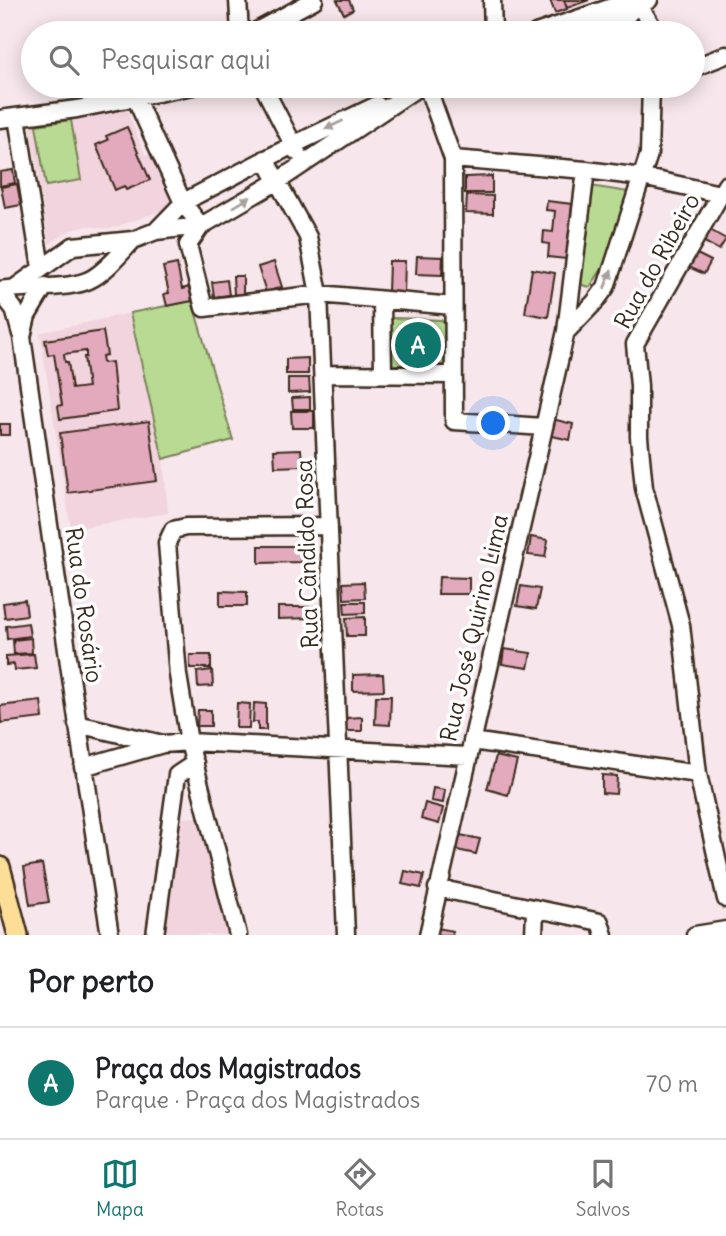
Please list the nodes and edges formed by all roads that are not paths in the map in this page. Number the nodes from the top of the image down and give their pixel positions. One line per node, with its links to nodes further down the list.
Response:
1 (238, 0): 5 (street)
2 (314, 0): 6 (street)
3 (492, 0): 7 (street)
4 (643, 2): 8 (street); 9 (street); 10 (street); 11 (street)
5 (239, 21)
6 (275, 21)
7 (493, 21)
8 (571, 21)
9 (620, 21)
10 (643, 21)
11 (651, 21)
12 (726, 55): 13 (street)
13 (705, 63)
14 (157, 98): 20 (street)
15 (269, 98): 23 (street)
16 (393, 98): 23 (street, one-way to 23)
17 (401, 98): 26 (street)
18 (431, 98): 25 (street)
19 (651, 98): 28 (street)
20 (138, 104): 21 (street); 31 (street)
21 (17, 117): 22 (street); 37 (street)
22 (0, 119)
23 (293, 145): 24 (street); 26 (street)
24 (265, 159): 29 (street, Rua Cândido Rosa); 31 (street)
25 (453, 159): 27 (street); 45 (street)
26 (303, 164): 29 (street)
27 (586, 170): 28 (street); 42 (street, Rua José Quirino Lima)
28 (642, 177): 30 (street); 44 (street, one-way to 28)
29 (278, 181): 32 (street, one-way to 29); 41 (street, Rua Cândido Rosa)
30 (723, 190): 60 (street, Rua do Ribeiro)
31 (183, 203): 32 (street); 33 (street)
32 (201, 226): 33 (street); 36 (street)
33 (156, 231): 34 (street); 36 (street)
34 (133, 240): 35 (street); 38 (street)
35 (97, 242): 37 (street); 38 (street)
36 (188, 245): 41 (street)
37 (46, 264): 39 (street); 40 (street)
38 (105, 269): 39 (street)
39 (52, 285): 40 (street); 47 (street, Rua do Rosário)
40 (5, 289): 47 (street)
41 (319, 295): 43 (street); 49 (street, Rua Cândido Rosa)
42 (571, 296): 44 (street); 46 (street, Rua José Quirino Lima)
43 (382, 301): 45 (street); 48 (street)
44 (595, 302): 46 (street)
45 (453, 306): 50 (street)
46 (566, 331): 51 (street, Rua José Quirino Lima)
47 (22, 337): 53 (street, Rua do Rosário)
48 (383, 373): 49 (street); 50 (street)
49 (323, 374): 52 (street, Rua Cândido Rosa)
50 (453, 375): 51 (street)
51 (543, 427): 57 (street, Rua José Quirino Lima)
52 (329, 526): 54 (street); 56 (street, Rua Cândido Rosa)
53 (77, 724): 55 (street); 59 (street, Rua do Rosário)
54 (189, 742): 55 (street); 56 (street); 58 (street)
55 (163, 744): 59 (street)
56 (338, 749): 57 (street); 71 (street, Rua Cândido Rosa)
57 (470, 749): 60 (street); 62 (street, Rua José Quirino Lima)
58 (195, 763): 69 (street); 70 (street)
59 (83, 767): 68 (street, Rua do Rosário)
60 (698, 774): 64 (street, Rua do Ribeiro)
61 (0, 867): 63 (main road)
62 (437, 888): 65 (street); 72 (street, Rua José Quirino Lima)
63 (4, 892): 67 (main road)
64 (726, 899)
65 (535, 909): 73 (street); 74 (street)
66 (726, 930): 75 (street)
67 (18, 935)
68 (110, 935)
69 (155, 935)
70 (238, 935)
71 (346, 935)
72 (428, 935)
73 (534, 935)
74 (604, 935)
75 (695, 935)

